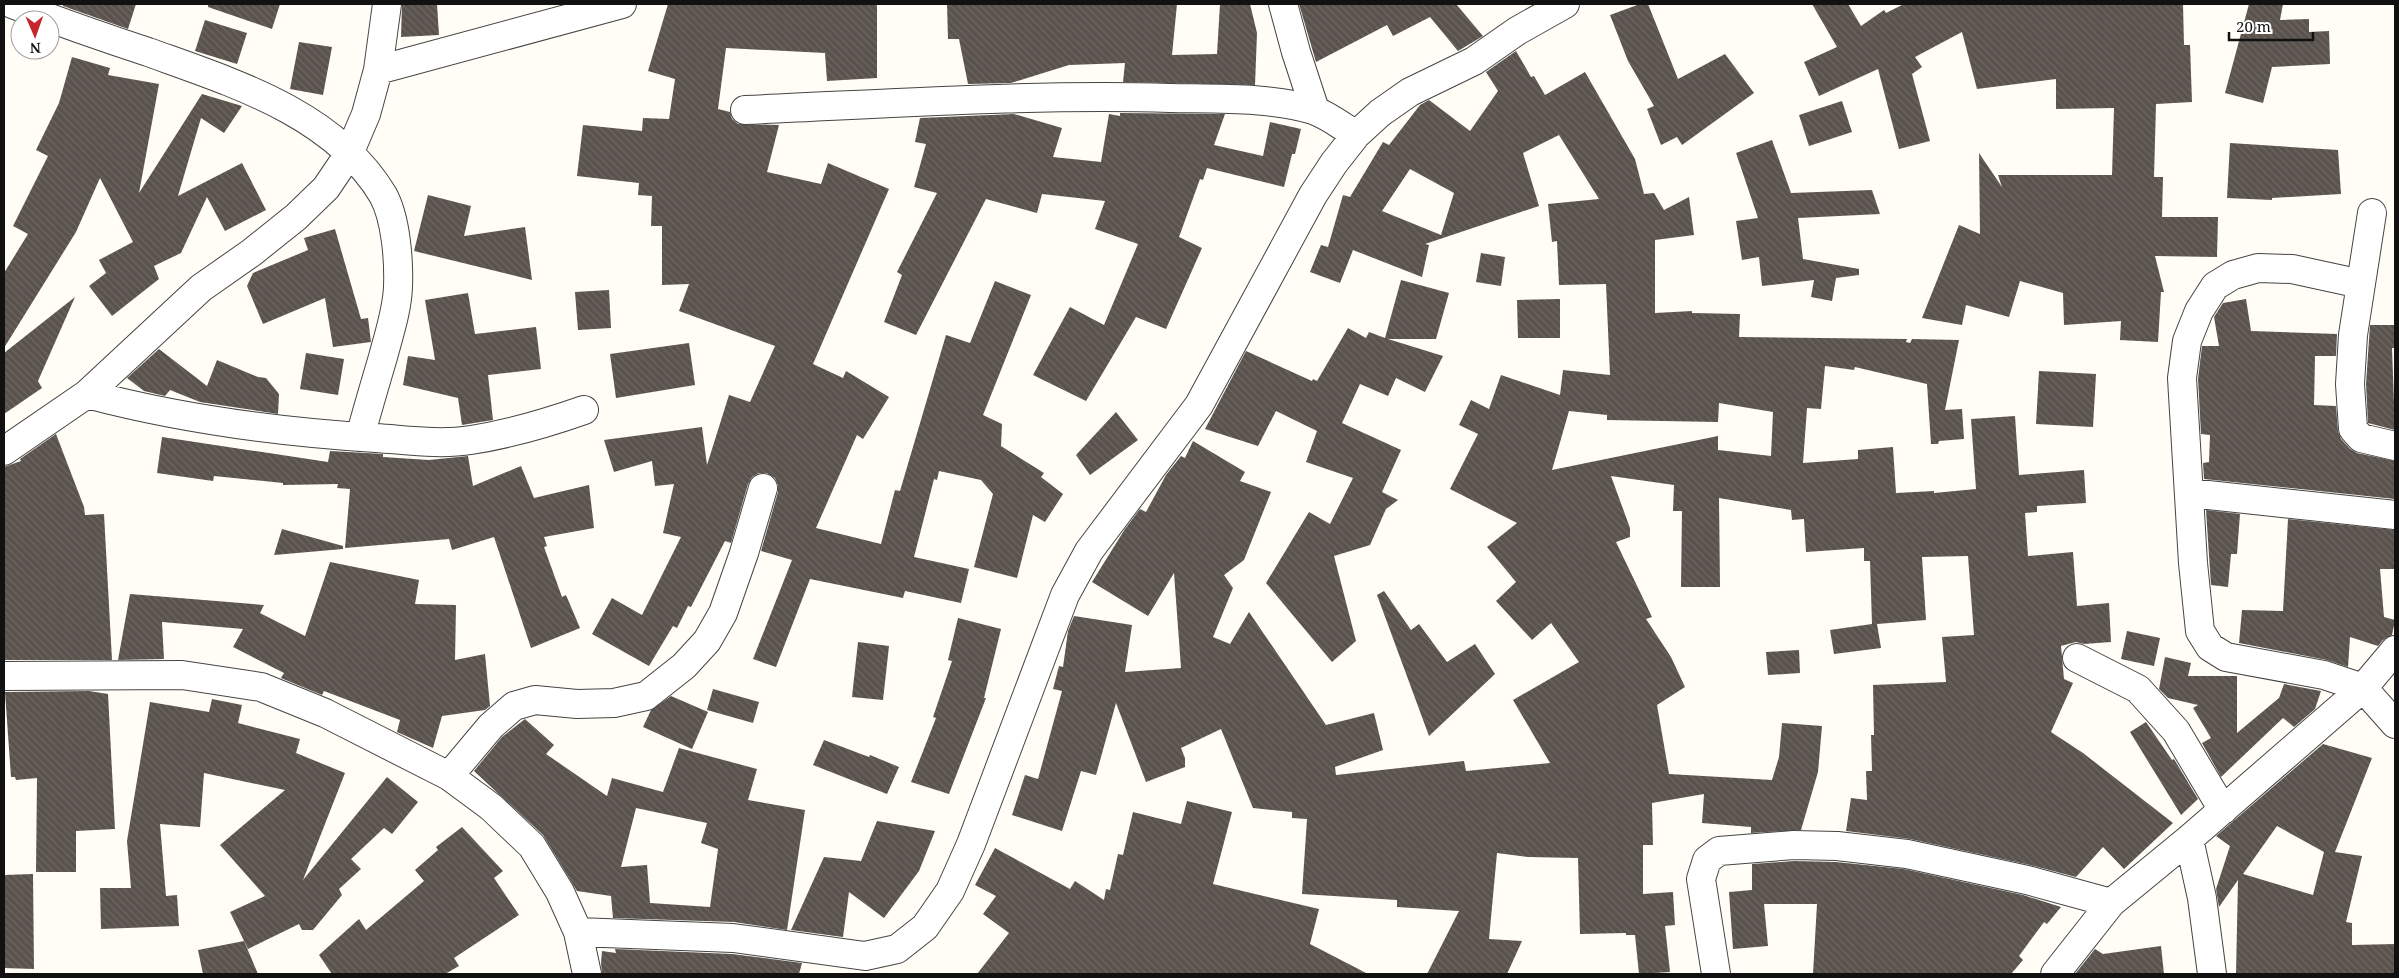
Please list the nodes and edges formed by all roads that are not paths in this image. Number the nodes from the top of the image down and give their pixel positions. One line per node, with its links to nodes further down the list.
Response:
1 (12, 4): 10 (street)
2 (387, 4): 6 (street)
3 (622, 4): 6 (street)
4 (1283, 4): 8 (street)
5 (1565, 4): 9 (street)
6 (378, 70): 10 (street)
7 (745, 110): 8 (street)
8 (1315, 110): 9 (street)
9 (1356, 135): 30 (street)
10 (349, 154): 13 (street); 15 (street)
11 (2372, 213): 12 (street)
12 (2361, 284): 16 (street); 19 (street)
13 (87, 394): 15 (street); 17 (street)
14 (584, 410): 15 (street)
15 (360, 438)
16 (2395, 446)
17 (4, 451)
18 (763, 488): 26 (street)
19 (2189, 493): 20 (street); 24 (street)
20 (2395, 515)
21 (2395, 650): 24 (street)
22 (2078, 658): 27 (street)
23 (4, 676): 26 (street)
24 (2363, 688): 25 (street); 27 (street)
25 (2395, 724)
26 (448, 776): 30 (street)
27 (2223, 810): 28 (street)
28 (2189, 839): 29 (street); 34 (street)
29 (2111, 903): 32 (street); 33 (street)
30 (578, 932): 31 (street)
31 (587, 974)
32 (1716, 974)
33 (2055, 974)
34 (2212, 974)

